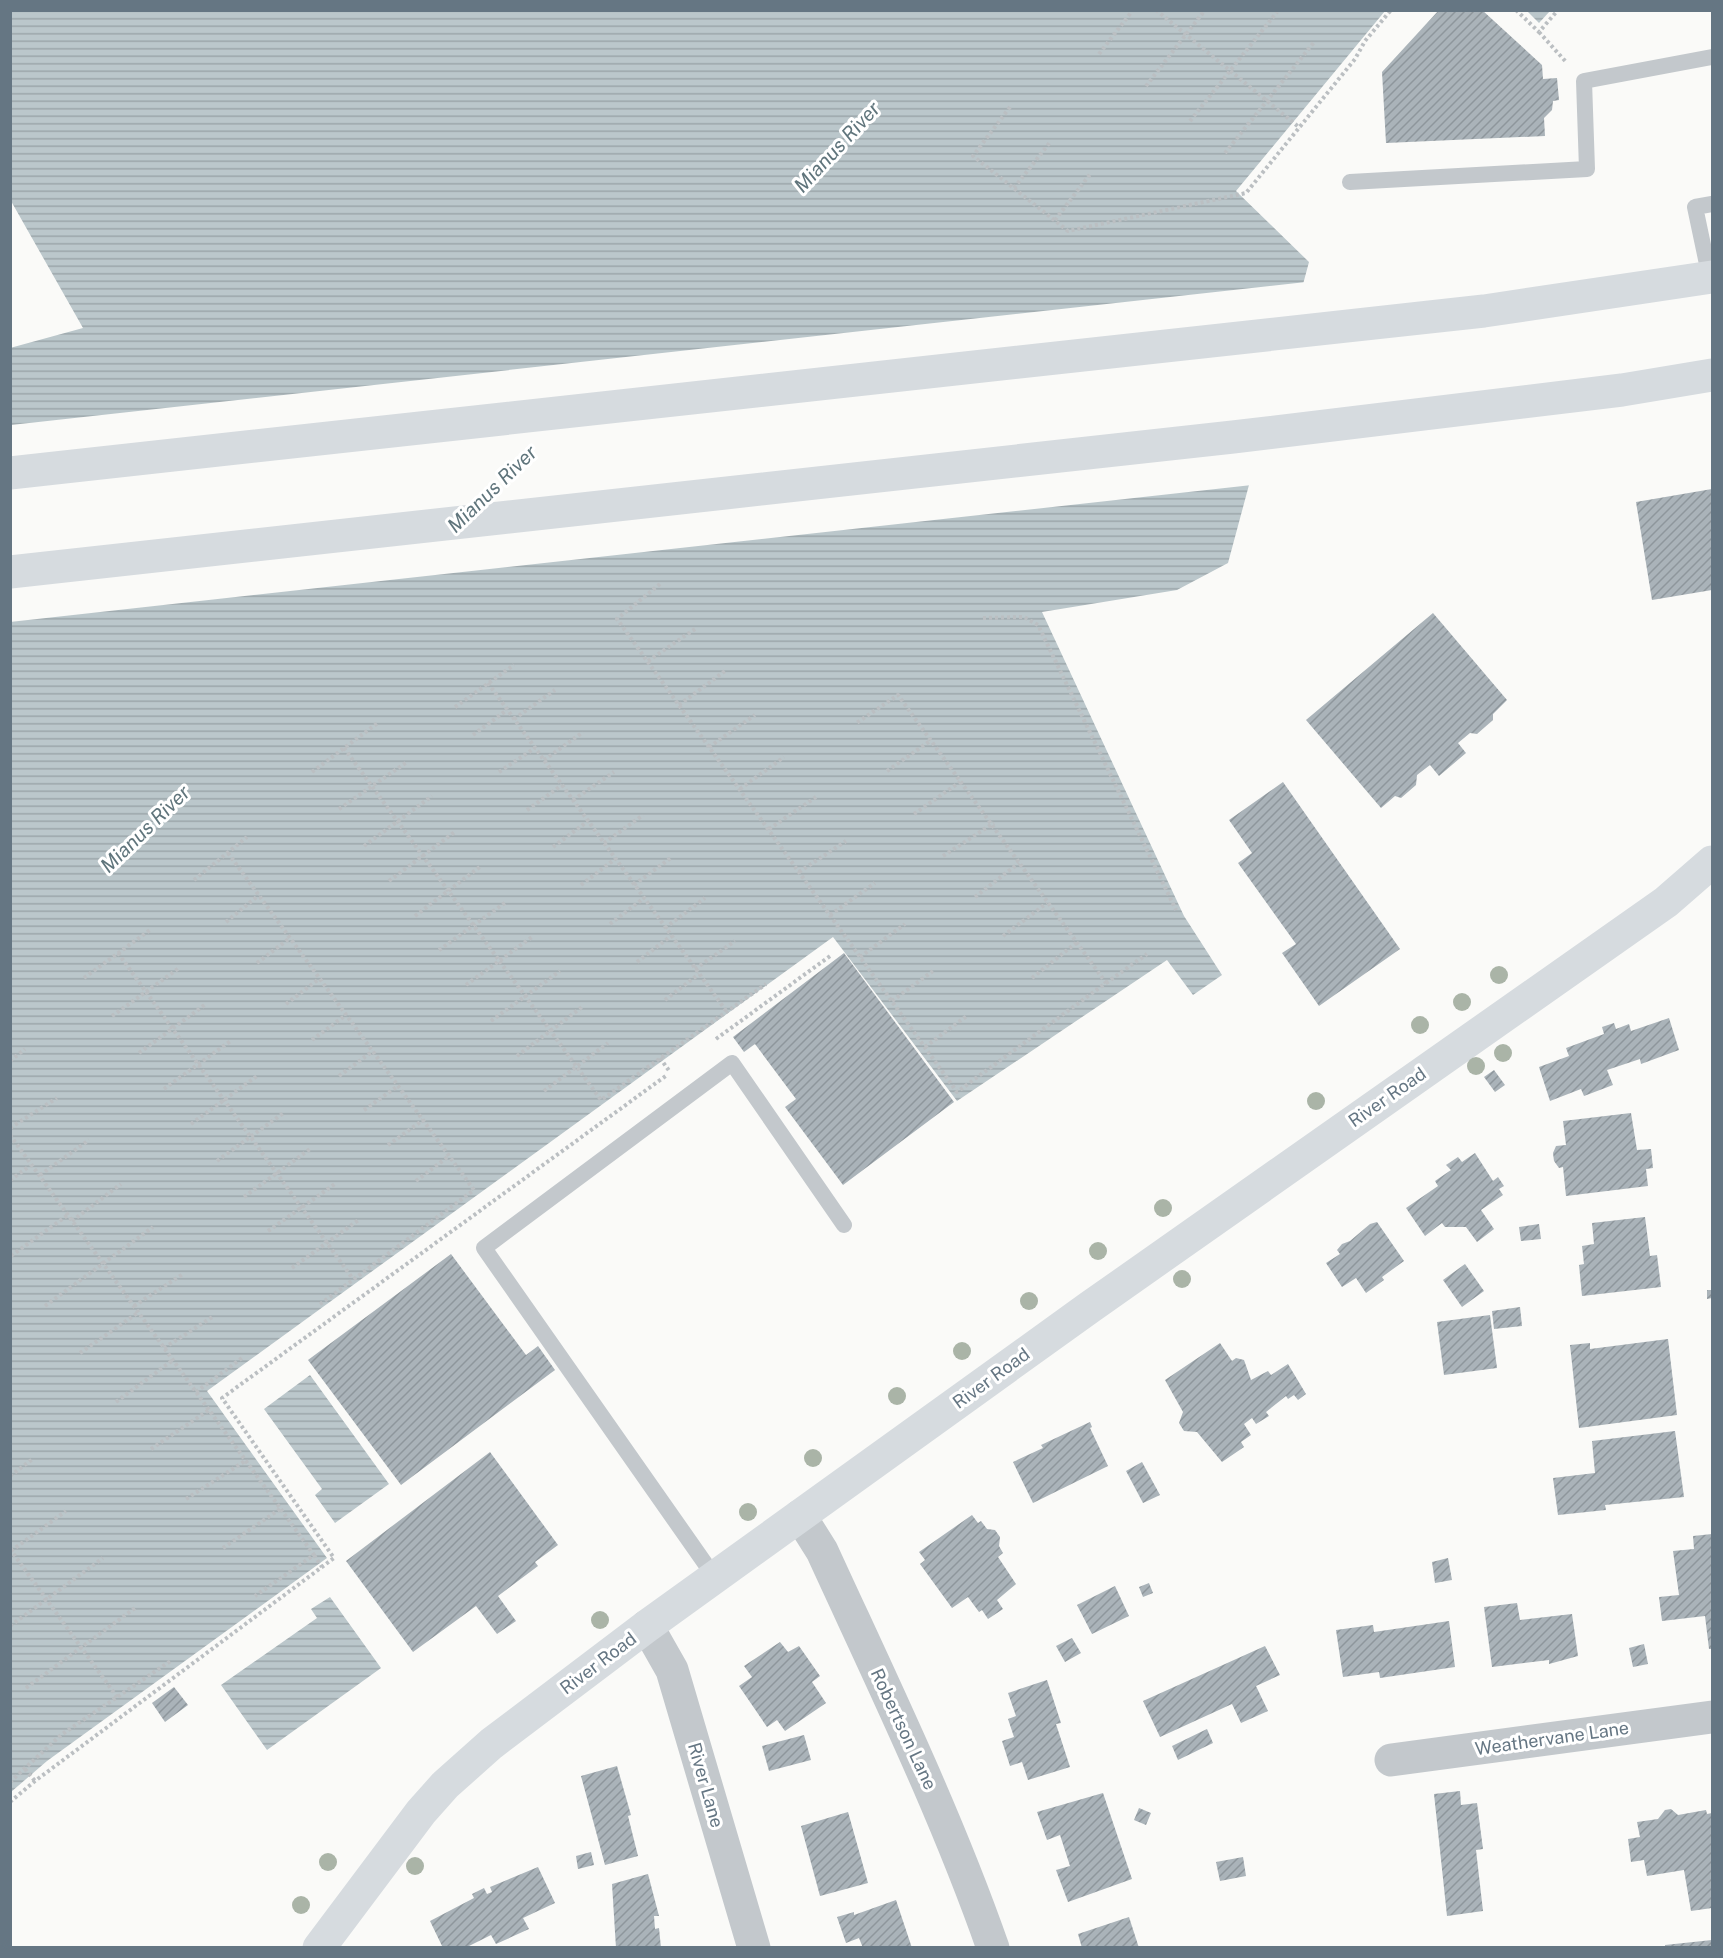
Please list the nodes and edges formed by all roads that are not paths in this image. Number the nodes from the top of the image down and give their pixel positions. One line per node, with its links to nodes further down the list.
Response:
1 (1713, 57): 2 (lane)
2 (1350, 182)
3 (1713, 204): 5 (lane)
4 (1713, 276): 7 (main road)
5 (1713, 289)
6 (1713, 375): 8 (main road)
7 (10, 473)
8 (10, 572)
9 (1710, 871): 11 (main road, River Road)
10 (844, 1225): 12 (lane)
11 (800, 1516): 12 (main road, River Road); 18 (street, Robertson Lane)
12 (716, 1579): 13 (main road, River Road)
13 (647, 1626): 16 (main road, River Road); 17 (street, River Lane)
14 (1713, 1717): 15 (street, Weathervane Lane)
15 (1391, 1760)
16 (319, 1947)
17 (754, 1947)
18 (993, 1947)

